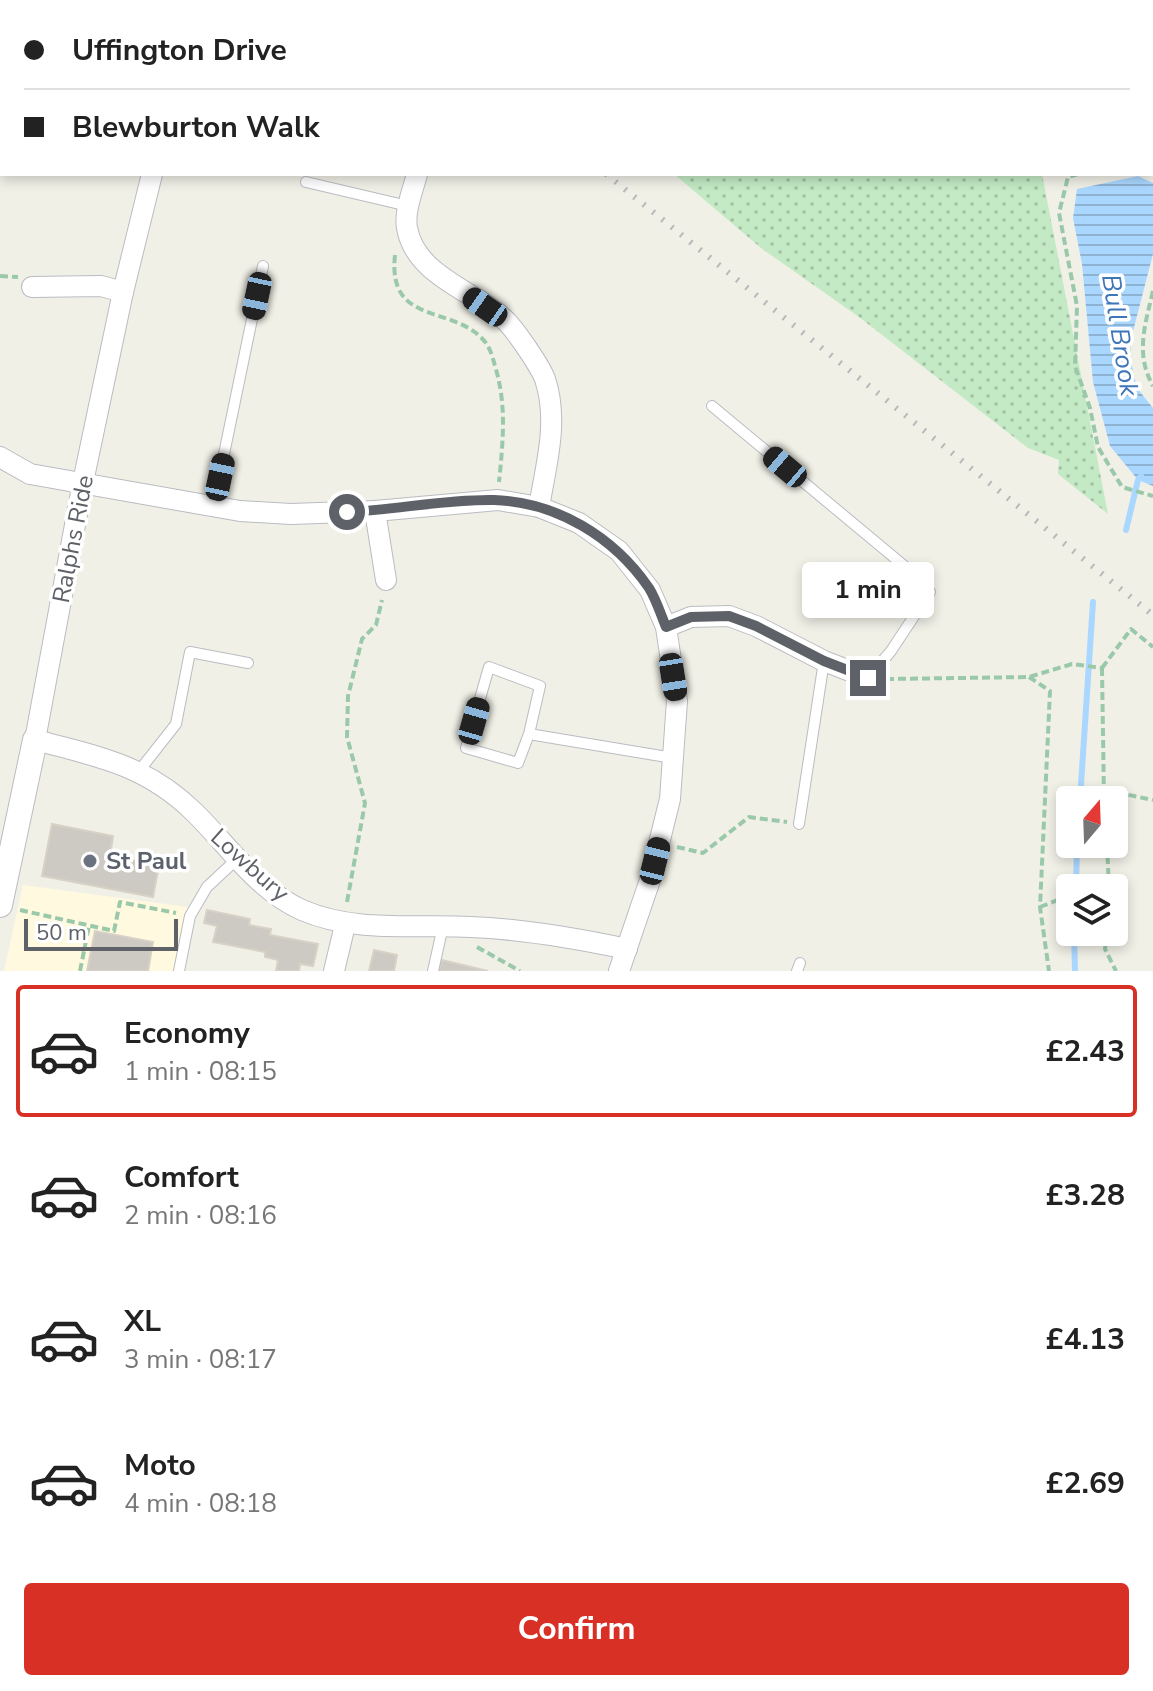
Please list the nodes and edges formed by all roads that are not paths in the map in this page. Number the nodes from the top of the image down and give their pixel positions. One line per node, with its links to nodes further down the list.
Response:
1 (152, 176): 7 (street, Ralphs Ride)
2 (416, 176): 4 (street)
3 (306, 182): 4 (lane)
4 (408, 206): 12 (street)
5 (263, 266): 11 (lane)
6 (32, 287): 7 (street)
7 (123, 292): 10 (street, Ralphs Ride)
8 (712, 406): 18 (lane)
9 (0, 457): 10 (street)
10 (83, 482): 11 (street); 20 (street, Ralphs Ride)
11 (213, 507): 13 (street)
12 (539, 507): 13 (street); 15 (street)
13 (375, 511): 14 (street)
14 (386, 580)
15 (666, 627): 16 (street); 21 (street)
16 (824, 661): 18 (street); 23 (lane)
17 (248, 663): 22 (lane)
18 (868, 678)
19 (529, 734): 19 (lane); 21 (lane)
20 (35, 740): 22 (street, Lowbury); 25 (street, Ralphs Ride)
21 (673, 758): 29 (street)
22 (139, 771): 24 (street, Lowbury)
23 (799, 824)
24 (237, 859): 27 (street, Lowbury); 30 (lane)
25 (4, 870): 26 (street, Ralphs Ride)
26 (5, 907)
27 (345, 925): 28 (street, Lowbury); 31 (street)
28 (443, 926): 29 (street, Lowbury); 32 (lane)
29 (627, 949): 33 (street)
30 (179, 971)
31 (334, 971)
32 (433, 971)
33 (619, 971)

